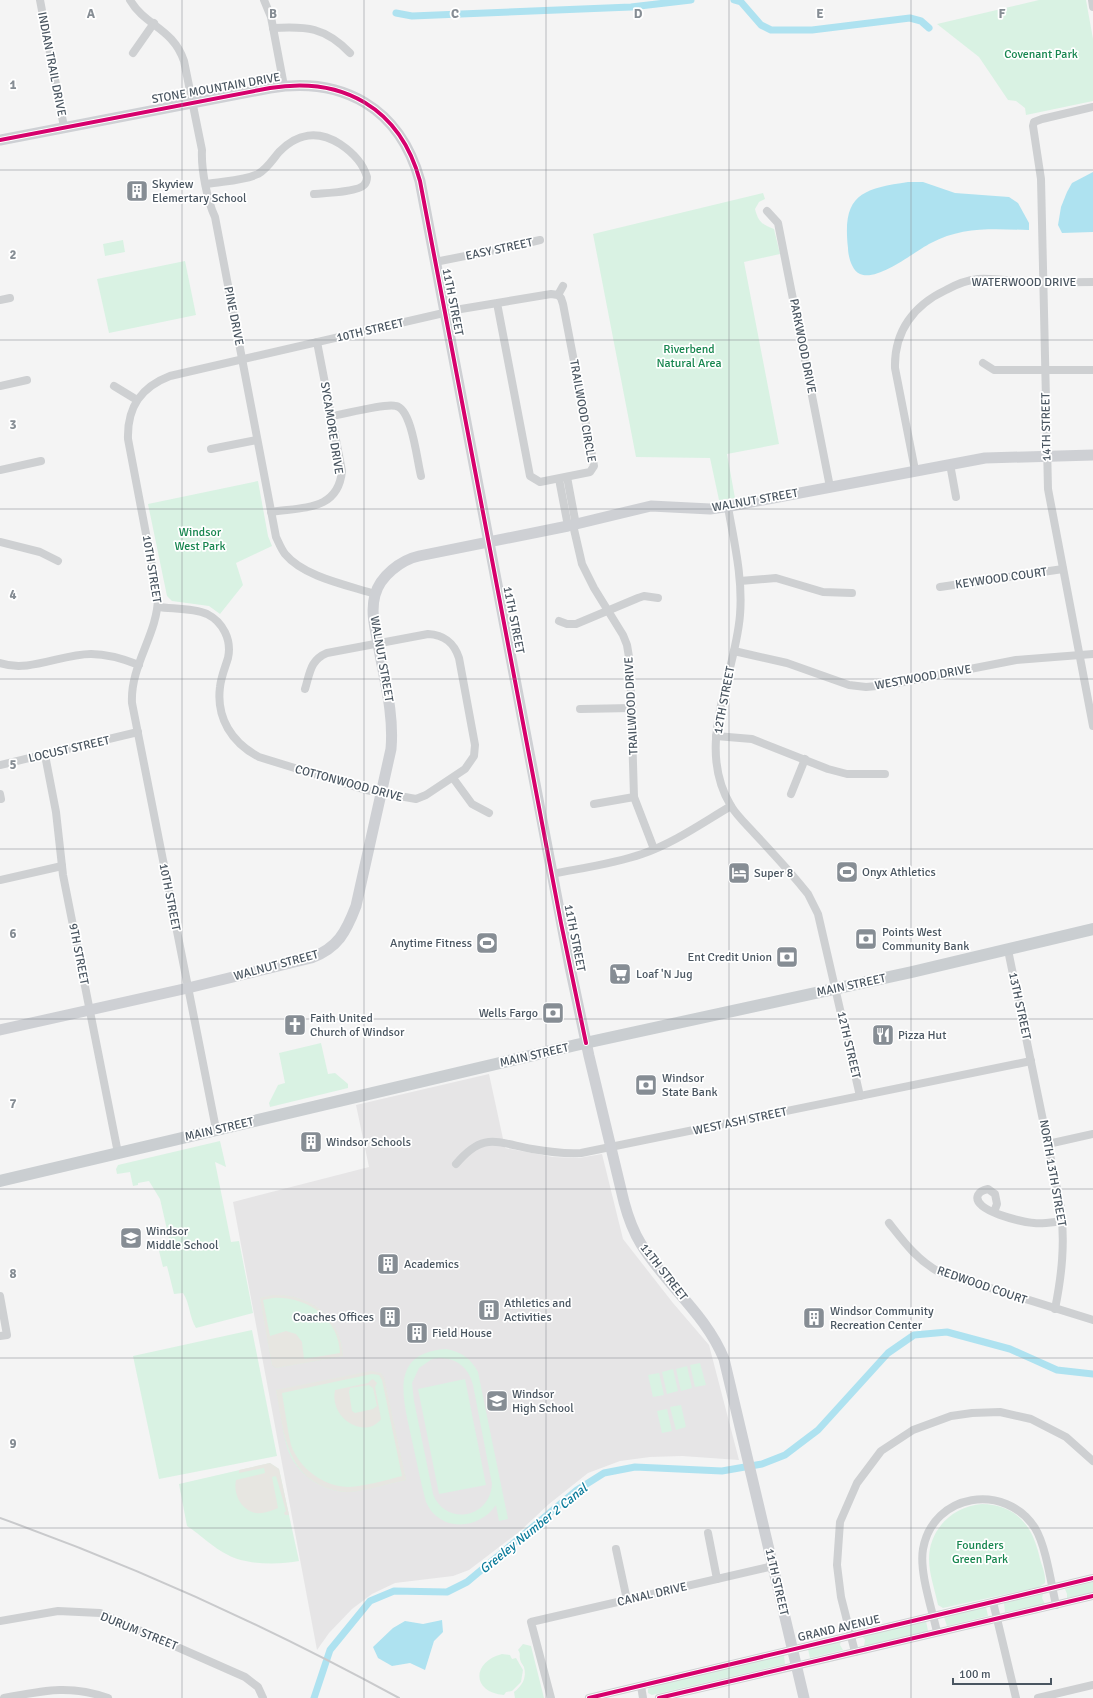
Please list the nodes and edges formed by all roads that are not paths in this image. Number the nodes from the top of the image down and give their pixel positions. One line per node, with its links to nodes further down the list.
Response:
1 (40, 0): 13 (street, INDIAN TRAIL DRIVE)
2 (130, 0): 6 (street, PINE DRIVE)
3 (264, 0): 7 (street)
4 (1092, 0): 5 (street)
5 (1093, 7)
6 (154, 23): 8 (street); 11 (street, PINE DRIVE)
7 (273, 28): 9 (street); 10 (street)
8 (133, 52)
9 (350, 52)
10 (284, 86): 11 (street, STONE MOUNTAIN DRIVE); 17 (street, STONE MOUNTAIN DRIVE)
11 (193, 103): 13 (street, STONE MOUNTAIN DRIVE); 15 (street, PINE DRIVE)
12 (1093, 108): 21 (street, 14TH STREET)
13 (64, 127): 14 (street, STONE MOUNTAIN DRIVE)
14 (0, 140)
15 (207, 184): 16 (street); 30 (street, PINE DRIVE)
16 (314, 194)
17 (424, 201): 20 (street, 11TH STREET)
18 (767, 211): 51 (street, PARKWOOD DRIVE)
19 (540, 240): 20 (street, EASY STREET)
20 (435, 262): 28 (street, 11TH STREET)
21 (1043, 282): 22 (street, WATERWOOD DRIVE); 32 (street, 14TH STREET); 48 (street, WATERWOOD DRIVE)
22 (1093, 282)
23 (563, 286): 24 (street)
24 (558, 295): 27 (street); 50 (street, TRAILWOOD CIRCLE)
25 (10, 298): 26 (street)
26 (0, 300)
27 (497, 303): 28 (street, 10TH STREET); 50 (street, TRAILWOOD CIRCLE)
28 (445, 313): 29 (street, 10TH STREET); 57 (street, 11TH STREET)
29 (317, 342): 30 (street, 10TH STREET); 40 (street, SYCAMORE DRIVE)
30 (242, 359): 37 (street, 10TH STREET); 41 (street, PINE DRIVE)
31 (983, 363): 32 (street)
32 (1045, 370): 33 (street); 44 (street, 14TH STREET)
33 (1093, 370)
34 (27, 380): 35 (street)
35 (0, 386)
36 (114, 386): 37 (street)
37 (137, 400): 65 (street, 10TH STREET)
38 (407, 402): 39 (street)
39 (402, 408): 40 (street); 49 (street)
40 (332, 416): 54 (street, SYCAMORE DRIVE)
41 (257, 440): 42 (street); 54 (street, PINE DRIVE)
42 (211, 449)
43 (1093, 455): 44 (street, WALNUT STREET)
44 (1047, 456): 46 (street, WALNUT STREET); 59 (street, 14TH STREET)
45 (41, 462): 47 (street)
46 (950, 464): 48 (street, WALNUT STREET); 52 (street)
47 (0, 470)
48 (915, 470): 51 (street, WALNUT STREET)
49 (421, 476)
50 (563, 478): 55 (street, TRAILWOOD DRIVE)
51 (830, 487): 53 (street, WALNUT STREET)
52 (956, 497)
53 (728, 507): 55 (street, WALNUT STREET); 60 (street, 12TH STREET)
54 (271, 512): 63 (street, PINE DRIVE)
55 (572, 525): 57 (street, WALNUT STREET); 66 (street, TRAILWOOD DRIVE)
56 (0, 542): 58 (street)
57 (489, 542): 63 (street, WALNUT STREET); 93 (street, 11TH STREET)
58 (58, 561)
59 (1063, 569): 61 (street, KEYWOOD COURT); 71 (street, 14TH STREET)
60 (740, 581): 62 (street); 69 (street, 12TH STREET)
61 (940, 587)
62 (852, 593)
63 (375, 594): 68 (street, WALNUT STREET)
64 (658, 598): 66 (street)
65 (158, 607): 73 (street, 10TH STREET); 85 (street, COTTONWOOD DRIVE)
66 (608, 611): 67 (street); 75 (street, TRAILWOOD DRIVE)
67 (559, 621)
68 (378, 643): 74 (street, COTTONWOOD DRIVE); 84 (street, COTTONWOOD DRIVE); 85 (street, WALNUT STREET)
69 (734, 650): 71 (street, WESTWOOD DRIVE); 79 (street, 12TH STREET)
70 (1093, 654): 71 (street, WESTWOOD DRIVE)
71 (1080, 655): 77 (street, 14TH STREET)
72 (0, 663): 73 (street)
73 (139, 665): 78 (street, 10TH STREET)
74 (305, 689)
75 (632, 708): 76 (street); 87 (street, TRAILWOOD DRIVE)
76 (580, 709)
77 (1093, 726)
78 (138, 732): 80 (street, LOCUST STREET); 97 (street, 10TH STREET)
79 (716, 736): 81 (street); 89 (street, 12TH STREET)
80 (45, 754): 82 (street, LOCUST STREET); 92 (street, 9TH STREET)
81 (805, 759): 83 (street); 86 (street)
82 (0, 765)
83 (885, 774)
84 (453, 778): 85 (street, COTTONWOOD DRIVE); 90 (street)
85 (382, 793): 97 (street, WALNUT STREET)
86 (791, 794)
87 (634, 797): 88 (street); 91 (street, TRAILWOOD DRIVE)
88 (594, 804)
89 (731, 806): 91 (street); 98 (street, 12TH STREET)
90 (489, 813)
91 (654, 849): 93 (street)
92 (62, 866): 94 (street); 99 (street, 9TH STREET)
93 (552, 874): 101 (street, 11TH STREET)
94 (0, 880)
95 (1093, 929): 96 (main road, MAIN STREET)
96 (1008, 950): 98 (main road, MAIN STREET); 102 (street, 13TH STREET)
97 (188, 988): 99 (street, WALNUT STREET); 104 (street, 10TH STREET)
98 (836, 988): 101 (main road, MAIN STREET); 103 (street, 12TH STREET)
99 (90, 1009): 100 (street, WALNUT STREET); 108 (street, 9TH STREET)
100 (0, 1030)
101 (586, 1043): 104 (main road, MAIN STREET); 107 (street, 11TH STREET)
102 (1031, 1061): 103 (street, WEST ASH STREET); 106 (street, NORTH 13TH STREET)
103 (860, 1096): 107 (street, WEST ASH STREET)
104 (216, 1130): 108 (main road, MAIN STREET)
105 (1093, 1134): 106 (street)
106 (1048, 1144): 112 (street, NORTH 13TH STREET)
107 (611, 1147): 109 (street, WEST ASH STREET); 121 (street, 11TH STREET)
108 (118, 1153): 110 (main road, MAIN STREET)
109 (456, 1164)
110 (0, 1181)
111 (994, 1212): 112 (street)
112 (1063, 1221): 115 (street, NORTH 13TH STREET)
113 (889, 1223): 115 (street, REDWOOD COURT)
114 (0, 1296): 117 (street)
115 (1055, 1309): 116 (street, REDWOOD COURT)
116 (1093, 1320)
117 (3, 1336)
118 (1093, 1461): 133 (street)
119 (708, 1533): 123 (street)
120 (616, 1549): 126 (street)
121 (773, 1566): 123 (street, CANAL DRIVE); 134 (street, 11TH STREET)
122 (1093, 1578): 124 (street, GRAND AVENUE)
123 (717, 1579): 126 (street, CANAL DRIVE)
124 (1052, 1588): 127 (street, GRAND AVENUE); 128 (street); 129 (street)
125 (1093, 1596): 128 (street)
126 (627, 1600): 143 (street, CANAL DRIVE)
127 (993, 1602): 129 (street, GRAND AVENUE); 130 (street)
128 (1056, 1604): 130 (street)
129 (933, 1616): 132 (street); 133 (street, GRAND AVENUE)
130 (997, 1618): 132 (street); 148 (street)
131 (0, 1621): 142 (street, DURUM STREET)
132 (937, 1632): 135 (street)
133 (851, 1635): 134 (street, GRAND AVENUE); 135 (street)
134 (793, 1649): 136 (street, 11TH STREET); 138 (street, GRAND AVENUE)
135 (855, 1652): 136 (street)
136 (797, 1666): 146 (street); 147 (street, 11TH STREET)
137 (1093, 1685): 149 (street)
138 (641, 1686): 144 (street, GRAND AVENUE); 145 (street)
139 (0, 1692): 140 (street)
140 (2, 1698): 141 (street)
141 (108, 1698)
142 (262, 1698)
143 (551, 1698)
144 (589, 1698)
145 (644, 1698)
146 (659, 1698)
147 (804, 1698)
148 (1016, 1698)
149 (1038, 1698)

